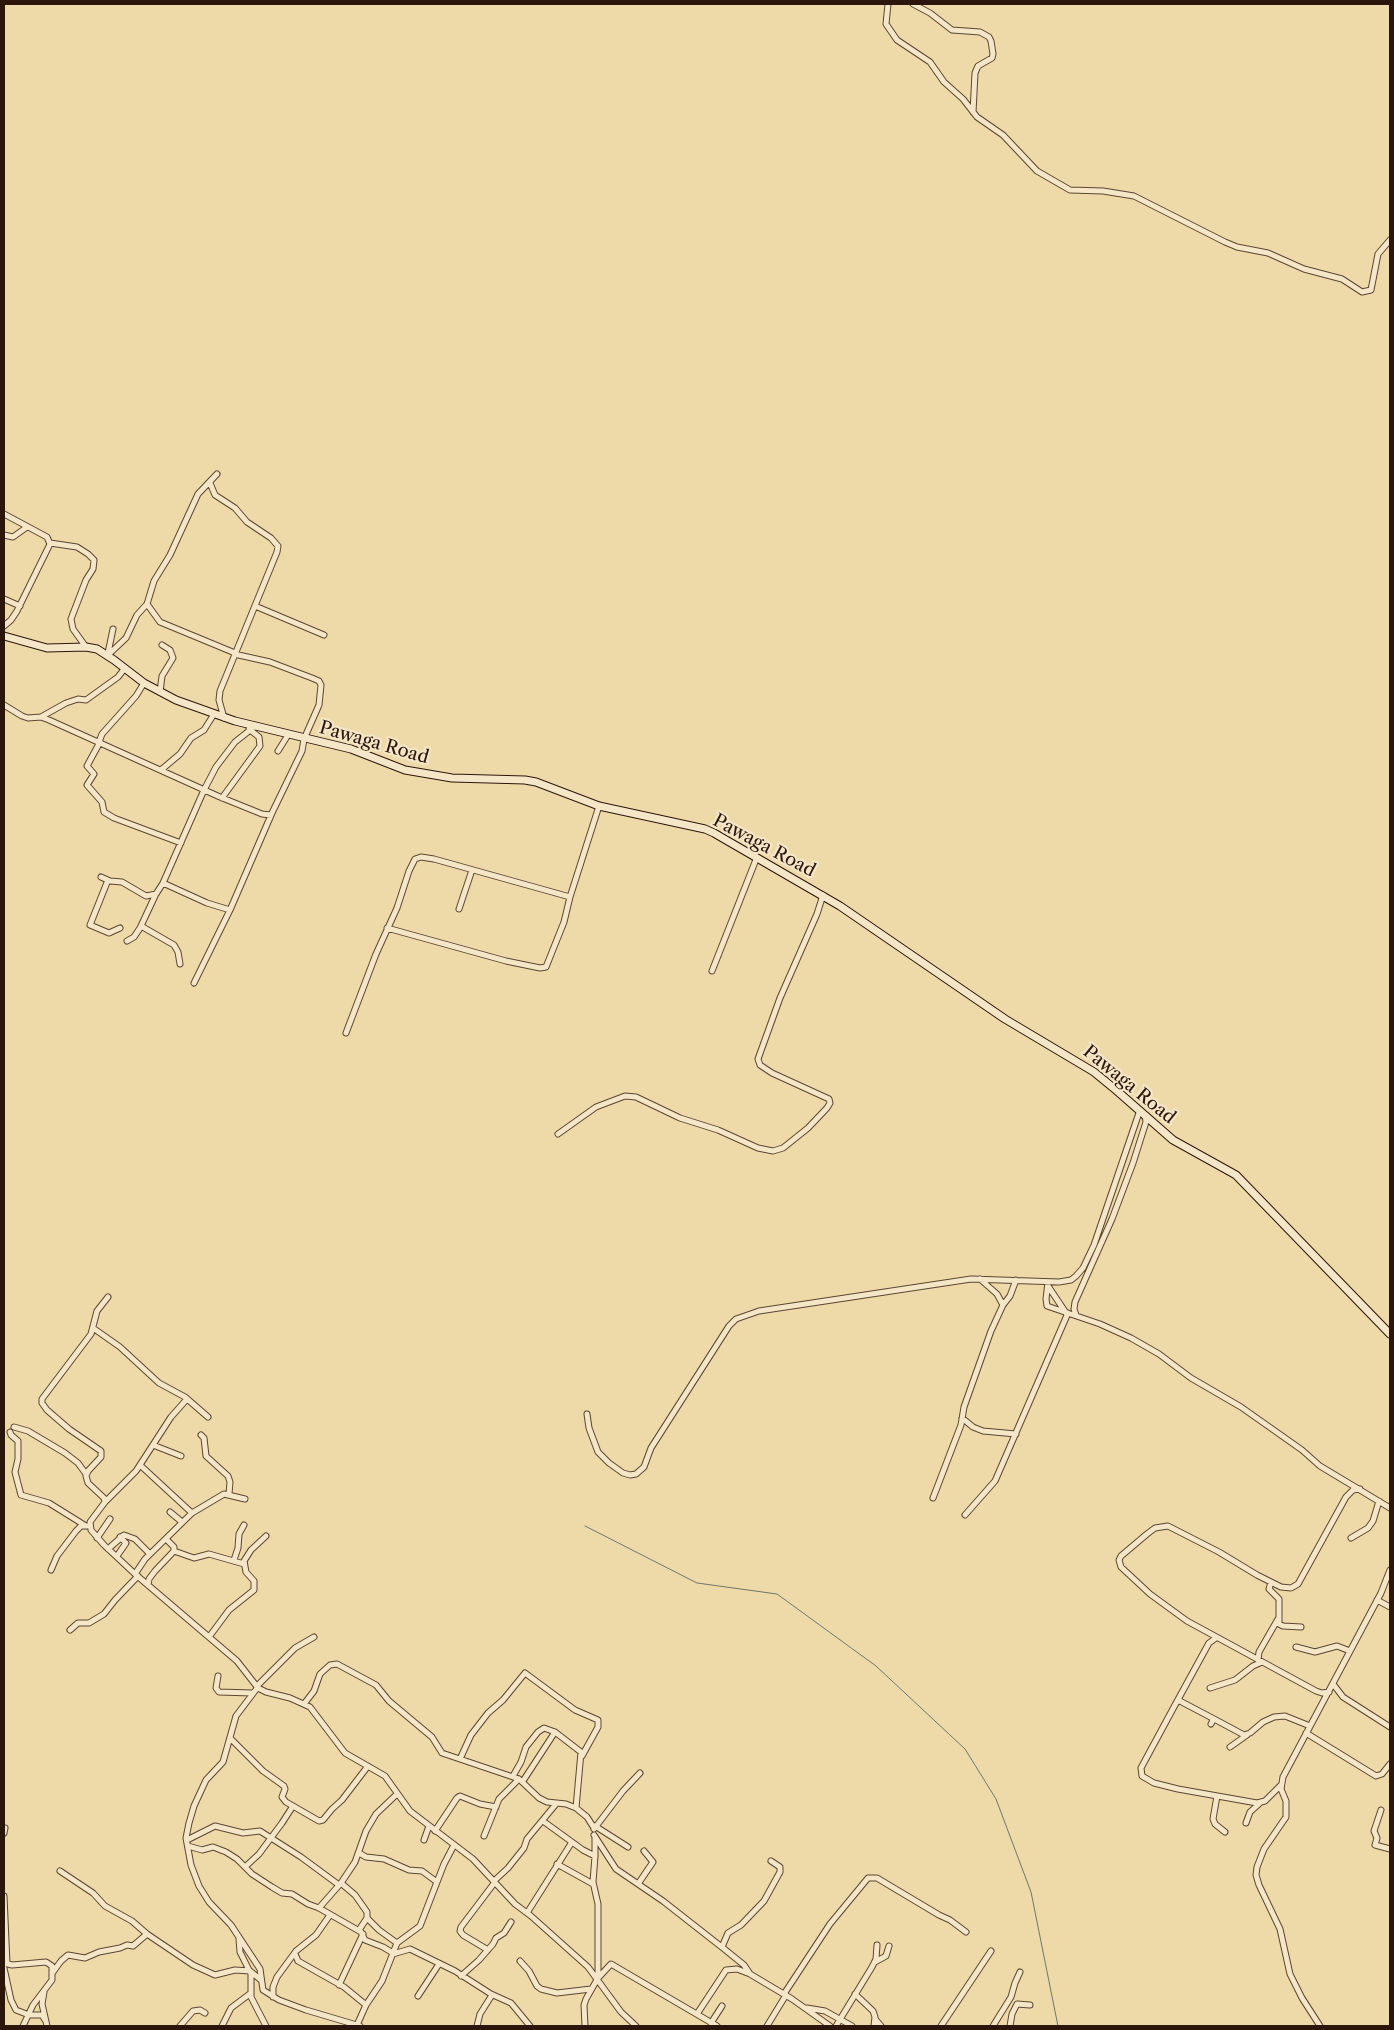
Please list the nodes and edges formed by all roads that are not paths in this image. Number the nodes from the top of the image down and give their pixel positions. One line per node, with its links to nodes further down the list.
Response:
1 (888, 4): 3 (street)
2 (912, 4): 3 (street)
3 (973, 112): 4 (street)
4 (1390, 240)
5 (217, 474): 6 (street)
6 (210, 483): 12 (street); 14 (street)
7 (5, 517): 8 (street)
8 (26, 527): 9 (street); 10 (street)
9 (4, 535)
10 (50, 543): 13 (street); 20 (street)
11 (4, 599): 13 (street)
12 (147, 604): 21 (street); 22 (street)
13 (20, 606): 15 (street)
14 (254, 606): 17 (street); 21 (street)
15 (4, 626)
16 (113, 629): 22 (street)
17 (324, 634)
18 (4, 636): 20 (main road, Pawaga Road)
19 (162, 645): 25 (street)
20 (86, 647): 22 (main road, Pawaga Road)
21 (235, 654): 29 (street); 32 (street)
22 (108, 655): 23 (main road, Pawaga Road)
23 (125, 668): 24 (main road, Pawaga Road); 28 (street)
24 (144, 683): 25 (main road, Pawaga Road); 33 (street)
25 (160, 692): 27 (main road, Pawaga Road)
26 (4, 705): 28 (street)
27 (214, 714): 29 (main road, Pawaga Road); 35 (street)
28 (41, 717): 33 (street)
29 (224, 718): 30 (main road, Pawaga Road)
30 (252, 728): 31 (main road, Pawaga Road); 36 (street); 37 (street)
31 (288, 735): 32 (main road, Pawaga Road); 34 (street)
32 (304, 739): 38 (main road, Pawaga Road); 39 (street)
33 (99, 742): 35 (street); 40 (street)
34 (278, 751)
35 (161, 770): 36 (street)
36 (204, 790): 37 (street); 40 (street)
37 (222, 798): 39 (street)
38 (599, 806): 41 (main road, Pawaga Road); 48 (street)
39 (272, 813): 50 (street)
40 (181, 843): 45 (street)
41 (757, 857): 46 (main road, Pawaga Road); 56 (street)
42 (472, 870): 48 (street); 49 (street); 53 (street)
43 (101, 877): 44 (street)
44 (108, 880): 47 (street); 52 (street)
45 (163, 883): 47 (street); 50 (street)
46 (823, 895): 59 (main road, Pawaga Road); 60 (street)
47 (155, 896): 51 (street)
48 (570, 897): 53 (street)
49 (459, 909)
50 (230, 910): 57 (street)
51 (141, 926): 54 (street); 55 (street)
52 (120, 928)
53 (387, 928): 58 (street)
54 (127, 942)
55 (180, 964)
56 (712, 971)
57 (194, 983)
58 (346, 1033)
59 (1142, 1113): 63 (street); 67 (street); 69 (main road, Pawaga Road)
60 (558, 1134)
61 (980, 1279): 62 (street); 65 (street); 71 (street)
62 (1016, 1280): 63 (street); 65 (street)
63 (1048, 1284): 66 (street); 66 (street)
64 (108, 1297): 68 (street)
65 (1003, 1305): 73 (street)
66 (1067, 1313): 67 (street); 74 (street)
67 (1076, 1315): 80 (street)
68 (93, 1328): 70 (street); 79 (street)
69 (1390, 1334)
70 (187, 1399): 72 (street); 76 (street)
71 (587, 1414)
72 (208, 1417)
73 (962, 1418): 74 (street); 82 (street)
74 (1016, 1434): 89 (street)
75 (201, 1435): 81 (street)
76 (153, 1446): 77 (street); 78 (street)
77 (181, 1456)
78 (140, 1465): 85 (street); 88 (street)
79 (86, 1474): 85 (street); 93 (street)
80 (1360, 1489): 84 (street); 108 (street)
81 (229, 1494): 83 (street); 88 (street)
82 (933, 1498)
83 (245, 1499)
84 (1379, 1501): 86 (street); 97 (street)
85 (105, 1502): 93 (street)
86 (1390, 1508)
87 (170, 1512): 91 (street)
88 (192, 1513): 91 (street)
89 (965, 1515)
90 (110, 1518): 95 (street)
91 (182, 1522): 98 (street)
92 (244, 1524): 103 (street)
93 (88, 1526): 95 (street); 105 (street)
94 (266, 1536): 104 (street)
95 (97, 1538): 99 (street)
96 (120, 1538): 99 (street); 101 (street); 102 (street)
97 (1351, 1538)
98 (166, 1539): 100 (street); 101 (street)
99 (108, 1549): 102 (street)
100 (174, 1551): 103 (street); 109 (street)
101 (150, 1554): 107 (street)
102 (117, 1556): 107 (street)
103 (234, 1560): 104 (street)
104 (244, 1564): 115 (street)
105 (51, 1570)
106 (1390, 1570): 110 (street)
107 (136, 1575): 109 (street); 114 (street)
108 (1271, 1582): 112 (street); 117 (street)
109 (148, 1585): 115 (street)
110 (1377, 1600): 111 (street); 119 (street)
111 (1390, 1607)
112 (1279, 1619): 113 (street); 120 (street)
113 (1301, 1627)
114 (70, 1630)
115 (209, 1637): 123 (street)
116 (314, 1637): 123 (street)
117 (1216, 1638): 120 (street); 127 (street)
118 (1296, 1647): 119 (street)
119 (1350, 1651): 122 (street)
120 (1260, 1661): 124 (street); 125 (street)
121 (218, 1676): 126 (street)
122 (1333, 1684): 125 (street); 132 (street)
123 (257, 1687): 126 (street); 128 (street)
124 (1210, 1688)
125 (1329, 1692): 131 (street)
126 (252, 1693): 136 (street)
127 (1178, 1700): 129 (street); 146 (street)
128 (304, 1704): 139 (street); 141 (street)
129 (1216, 1720): 130 (street); 135 (street)
130 (1211, 1724)
131 (1310, 1726): 134 (street); 135 (street)
132 (1390, 1727)
133 (555, 1732): 138 (street); 143 (street); 143 (street)
134 (1306, 1733): 140 (street); 144 (street)
135 (1247, 1734): 137 (street)
136 (230, 1738): 149 (street); 164 (street)
137 (1230, 1747)
138 (582, 1756): 139 (street); 151 (street)
139 (460, 1759): 143 (street)
140 (1390, 1765)
141 (368, 1766): 145 (street); 149 (street)
142 (640, 1773): 156 (street)
143 (518, 1779): 148 (street); 150 (street)
144 (1282, 1785): 147 (street); 249 (street)
145 (397, 1794): 155 (street); 169 (street)
146 (1217, 1796): 147 (street); 158 (street)
147 (1260, 1803): 154 (street)
148 (556, 1804): 151 (street); 153 (street)
149 (292, 1806): 161 (street)
150 (496, 1808): 157 (street); 160 (street)
151 (576, 1808): 156 (street)
152 (1381, 1810): 167 (street)
153 (542, 1821): 163 (street); 176 (street)
154 (1246, 1823)
155 (430, 1826): 157 (street); 162 (street)
156 (595, 1827): 159 (street); 166 (street)
157 (435, 1831): 165 (street)
158 (1225, 1832)
159 (594, 1835): 170 (street); 179 (street)
160 (484, 1836)
161 (271, 1838): 164 (street); 173 (street); 177 (street)
162 (424, 1840)
163 (572, 1842): 170 (street); 172 (street)
164 (187, 1843): 173 (street); 189 (street)
165 (454, 1844): 175 (street); 176 (street)
166 (628, 1847)
167 (1390, 1849)
168 (644, 1851): 179 (street)
169 (359, 1854): 175 (street); 177 (street)
170 (596, 1856): 178 (street)
171 (771, 1861): 193 (street)
172 (557, 1864): 178 (street); 182 (street)
173 (246, 1867): 181 (street)
174 (60, 1871): 188 (street)
175 (437, 1882): 190 (street)
176 (494, 1882): 182 (street); 194 (street)
177 (340, 1884): 181 (street); 184 (street)
178 (593, 1884): 207 (street)
179 (638, 1884): 193 (street)
180 (4, 1896): 201 (street)
181 (319, 1908): 183 (street)
182 (528, 1913): 207 (street)
183 (330, 1916): 186 (street); 197 (street)
184 (367, 1918): 186 (street); 190 (street)
185 (511, 1922): 194 (street)
186 (361, 1932): 196 (street); 209 (street)
187 (966, 1932): 215 (street)
188 (147, 1934): 202 (street); 204 (street)
189 (239, 1939): 202 (street); 208 (street)
190 (397, 1943): 196 (street)
191 (877, 1945): 199 (street)
192 (889, 1946): 199 (street)
193 (722, 1947): 205 (street)
194 (488, 1950): 206 (street)
195 (991, 1950): 246 (street)
196 (393, 1953): 200 (street); 219 (street)
197 (294, 1954): 209 (street); 217 (street)
198 (520, 1962): 210 (street)
199 (874, 1962): 213 (street)
200 (439, 1964): 206 (street); 216 (street)
201 (5, 1965): 204 (street); 224 (street)
202 (250, 1972): 208 (street); 212 (street)
203 (1020, 1972): 247 (street)
204 (53, 1973): 211 (street)
205 (750, 1974): 215 (street); 223 (street)
206 (461, 1976): 214 (street)
207 (598, 1978): 210 (street); 223 (street); 238 (street)
208 (261, 1980): 217 (street)
209 (339, 1984): 219 (street)
210 (591, 1989): 229 (street)
211 (44, 1991): 224 (street); 227 (street)
212 (251, 1993): 233 (street); 234 (street)
213 (855, 1994): 225 (street); 226 (street)
214 (492, 1995): 236 (street); 237 (street)
215 (785, 1995): 221 (street); 240 (street)
216 (418, 1996)
217 (274, 1997): 235 (street)
218 (1030, 2004): 248 (street)
219 (366, 2005): 235 (street)
220 (722, 2006): 228 (street)
221 (804, 2007): 225 (street); 241 (street)
222 (205, 2013): 232 (street)
223 (697, 2014): 228 (street)
224 (29, 2015): 227 (street); 230 (street)
225 (841, 2019): 242 (street); 243 (street)
226 (875, 2019): 244 (street); 245 (street)
227 (45, 2020): 231 (street)
228 (710, 2022): 239 (street)
229 (584, 2025)
230 (23, 2026)
231 (47, 2026)
232 (182, 2026)
233 (222, 2026)
234 (266, 2026)
235 (359, 2026)
236 (477, 2026)
237 (530, 2026)
238 (636, 2026)
239 (716, 2026)
240 (768, 2026)
241 (830, 2026)
242 (836, 2026)
243 (852, 2026)
244 (874, 2026)
245 (882, 2026)
246 (942, 2026)
247 (993, 2026)
248 (1010, 2026)
249 (1320, 2026)

